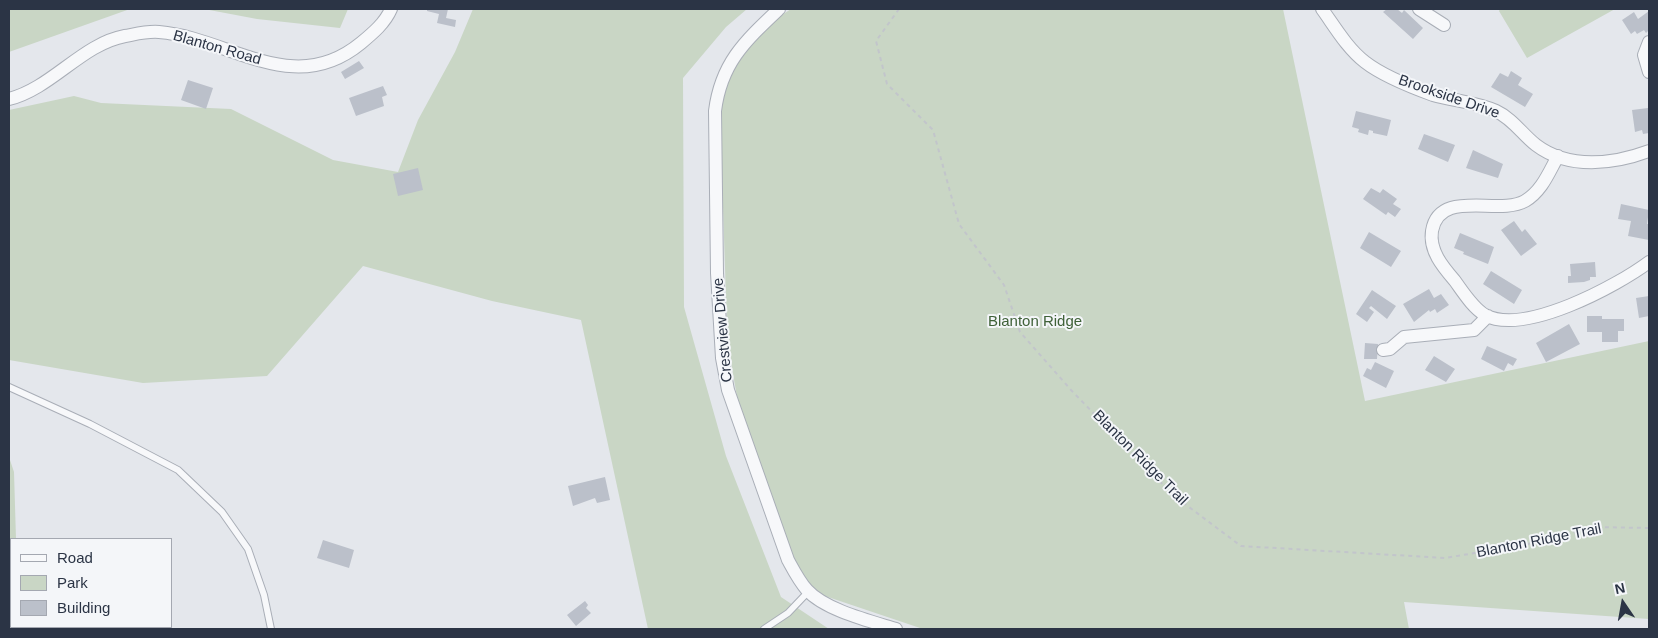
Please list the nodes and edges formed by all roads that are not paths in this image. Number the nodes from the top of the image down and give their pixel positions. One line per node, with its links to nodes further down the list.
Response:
1 (391, 9): 8 (street, Blanton Road)
2 (779, 9): 15 (street, Crestview Drive)
3 (1322, 9): 10 (street, Brookside Drive)
4 (1419, 9): 5 (street)
5 (1444, 25)
6 (1649, 42): 7 (street)
7 (1649, 72)
8 (9, 99)
9 (1649, 152): 10 (street, Brookside Drive)
10 (1558, 156): 12 (street)
11 (1649, 262): 12 (street)
12 (1488, 316): 13 (street)
13 (1383, 350)
14 (9, 387): 16 (lane)
15 (808, 592): 17 (lane); 18 (street, Crestview Drive)
16 (271, 629)
17 (764, 629)
18 (896, 629)

